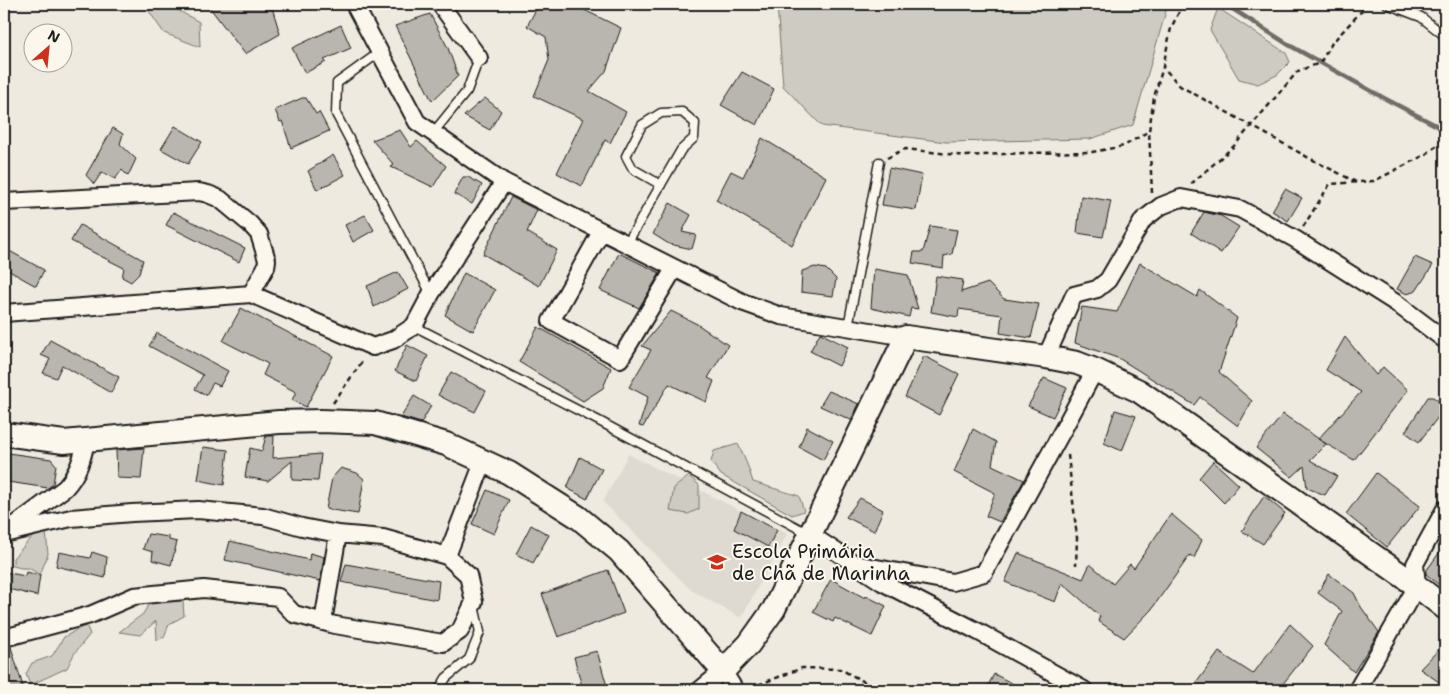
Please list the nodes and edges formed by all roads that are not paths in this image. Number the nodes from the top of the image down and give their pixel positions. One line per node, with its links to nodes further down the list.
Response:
1 (354, 4): 5 (street)
2 (440, 4): 6 (street)
3 (1387, 4): 4 (lane)
4 (1445, 36)
5 (380, 52): 7 (street); 16 (lane)
6 (479, 58): 7 (lane)
7 (433, 133): 9 (street)
8 (879, 162): 19 (lane)
9 (504, 182): 12 (street); 16 (street)
10 (661, 185): 10 (lane); 13 (lane)
11 (4, 202): 15 (street)
12 (601, 232): 13 (street); 14 (street)
13 (626, 245): 14 (street)
14 (674, 269): 19 (street)
15 (251, 294): 17 (street); 18 (street)
16 (431, 294): 18 (street)
17 (4, 312)
18 (414, 326): 30 (lane)
19 (848, 327): 20 (street)
20 (906, 337): 22 (street); 30 (street)
21 (1445, 340): 22 (street)
22 (1046, 357): 23 (street)
23 (1095, 370): 32 (street); 33 (street)
24 (4, 434): 25 (street)
25 (86, 440): 26 (street); 28 (street)
26 (484, 460): 31 (street); 38 (street)
27 (1445, 509): 33 (street)
28 (4, 534): 29 (street)
29 (338, 534): 31 (street); 36 (street)
30 (811, 535): 32 (street); 38 (street)
31 (447, 556): 34 (street)
32 (855, 564): 42 (street)
33 (1417, 586): 35 (street); 43 (street)
34 (474, 602): 36 (street); 39 (lane)
35 (1445, 608)
36 (322, 622): 37 (street)
37 (4, 638)
38 (722, 672): 40 (street); 41 (street)
39 (439, 690)
40 (700, 690)
41 (735, 690)
42 (1084, 690)
43 (1357, 690)

